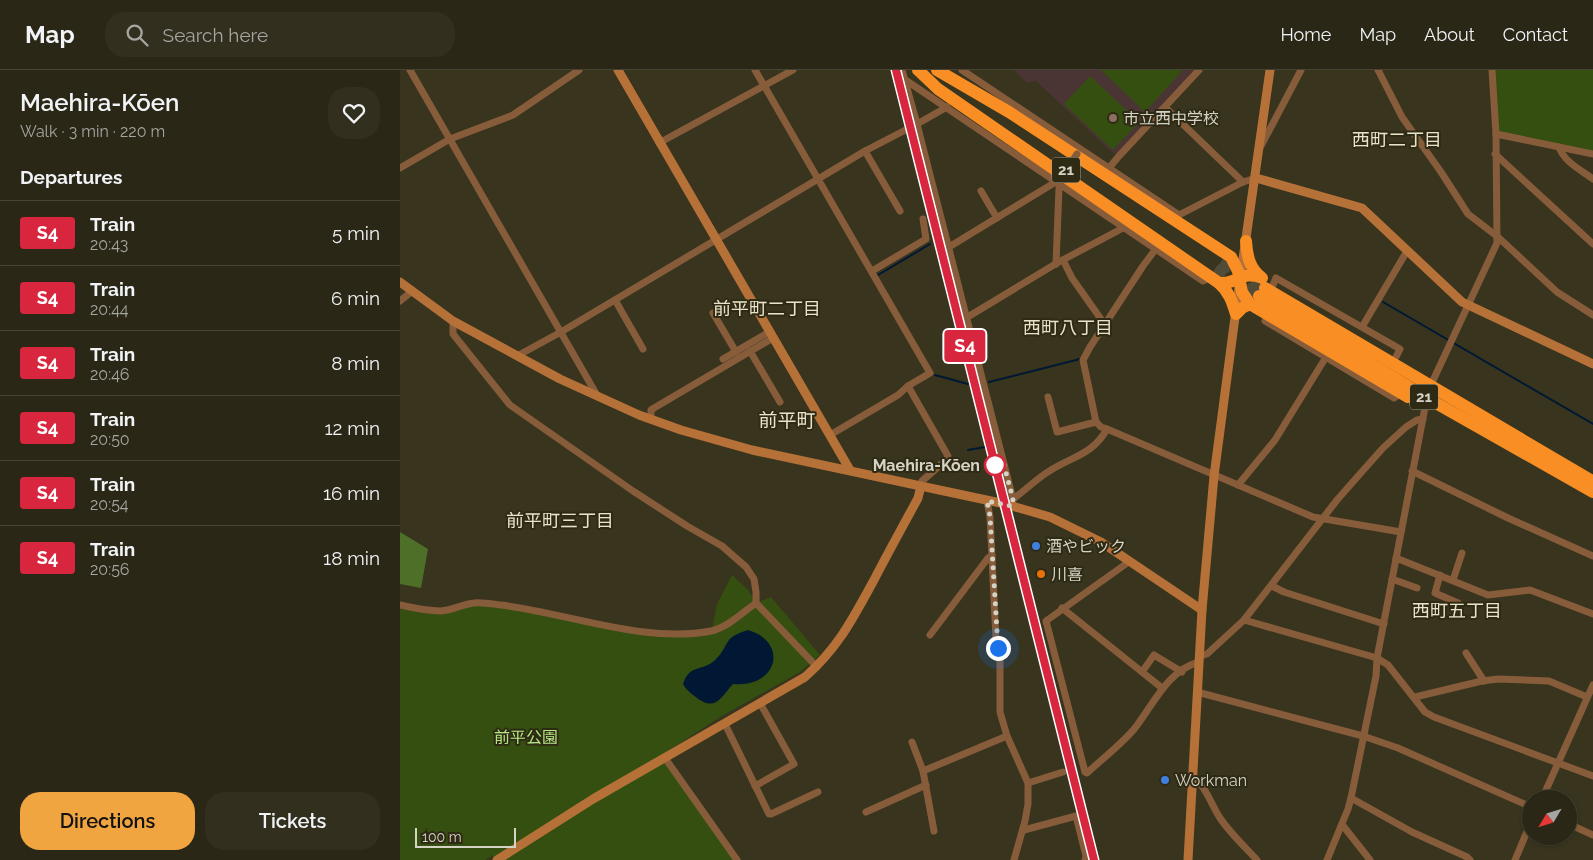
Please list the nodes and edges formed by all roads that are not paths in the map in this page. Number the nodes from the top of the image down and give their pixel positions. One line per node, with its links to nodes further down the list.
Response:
1 (410, 70): 21 (street)
2 (579, 70): 21 (street)
3 (618, 70): 22 (street)
4 (755, 70): 16 (street)
5 (792, 70): 16 (street)
6 (902, 70): 15 (street)
7 (918, 70): 50 (highway)
8 (937, 70): 50 (highway)
9 (962, 70): 26 (street)
10 (1199, 70): 17 (street)
11 (1270, 70): 25 (street)
12 (1301, 70): 25 (street)
13 (1378, 70): 41 (street)
14 (1492, 70): 20 (street)
15 (904, 79): 18 (street); 19 (street)
16 (764, 86): 22 (street); 32 (street)
17 (1165, 107): 30 (street); 35 (street)
18 (947, 108): 19 (street); 34 (street)
19 (917, 124): 24 (street); 45 (street)
20 (1496, 134): 23 (street); 27 (street)
21 (450, 139): 29 (street); 67 (street)
22 (660, 143): 42 (street)
23 (1559, 147): 28 (street); 33 (street)
24 (865, 151): 32 (street); 37 (street)
25 (1258, 151): 31 (street)
26 (1079, 152): 30 (street); 34 (street, bridge)
27 (1495, 154): 41 (street); 44 (street)
28 (1593, 154)
29 (400, 168)
30 (1110, 168): 35 (street)
31 (1256, 178): 35 (street); 43 (street); 47 (street)
32 (818, 180): 42 (street); 51 (street)
33 (1593, 180)
34 (1060, 182): 38 (street); 40 (street); 49 (street)
35 (1243, 182)
36 (982, 191): 38 (street)
37 (900, 211)
38 (997, 218): 45 (street)
39 (923, 219): 51 (street)
40 (1123, 228): 46 (street); 48 (street)
41 (1498, 237): 58 (street); 62 (street)
42 (716, 240): 56 (street); 68 (street)
43 (1246, 241): 50 (highway); 52 (street); 54 (highway)
44 (1593, 244)
45 (949, 247): 63 (street)
46 (1156, 250): 50 (street); 65 (street)
47 (1407, 251): 58 (street); 66 (street)
48 (1063, 260): 49 (street); 65 (street)
49 (1056, 264): 63 (street)
50 (1219, 270): 52 (highway); 52 (highway); 60 (highway)
51 (872, 271): 78 (street)
52 (1240, 278): 54 (highway); 54 (highway); 60 (street)
53 (400, 282): 55 (street)
54 (1261, 290): 60 (highway); 61 (highway); 66 (street); 74 (highway); 77 (highway, 21); 83 (highway, 21)
55 (411, 292): 57 (street); 64 (street)
56 (615, 300): 67 (street); 69 (street)
57 (400, 301)
58 (1469, 305): 76 (street); 77 (street)
59 (712, 313): 71 (street)
60 (1236, 314): 90 (street)
61 (1268, 314): 73 (street); 79 (highway)
62 (1593, 316)
63 (966, 318): 96 (street)
64 (453, 321): 72 (street); 109 (street)
65 (1106, 323): 85 (street)
66 (1362, 327): 74 (street)
67 (561, 332): 72 (street); 81 (street)
68 (771, 335): 70 (street); 71 (street); 87 (street)
69 (643, 349)
70 (750, 351): 82 (street); 84 (street)
71 (736, 352): 75 (street)
72 (517, 356): 81 (street)
73 (1326, 357): 79 (street); 92 (street)
74 (1396, 357): 77 (highway)
75 (723, 359)
76 (1593, 364)
77 (1432, 382): 83 (street); 91 (highway)
78 (908, 386): 87 (street); 93 (street)
79 (1402, 393): 83 (highway)
80 (1048, 397): 85 (street)
81 (599, 398): 84 (street)
82 (780, 402)
83 (1425, 408): 89 (street); 94 (highway, 21); 97 (street)
84 (651, 419): 88 (street)
85 (1096, 422): 86 (street)
86 (1107, 429): 90 (street); 96 (street)
87 (830, 435): 88 (street)
88 (850, 470): 93 (street)
89 (1412, 471): 98 (street); 101 (street)
90 (1214, 476): 92 (street); 113 (street)
91 (1593, 482)
92 (1238, 485): 97 (street)
93 (921, 486): 95 (street); 121 (street)
94 (1593, 492)
95 (987, 501): 96 (street); 100 (street)
96 (1013, 502): 103 (street)
97 (1323, 520): 98 (street); 107 (street)
98 (1401, 532): 102 (street)
99 (1462, 553): 106 (street)
100 (992, 556): 117 (street); 132 (street)
101 (1593, 556)
102 (1396, 558): 104 (street); 105 (street)
103 (1130, 561): 112 (street); 113 (street)
104 (1440, 575): 106 (street); 110 (street)
105 (1392, 579): 108 (street); 116 (street)
106 (1453, 580): 114 (street)
107 (1272, 586): 115 (street); 116 (street)
108 (1417, 588)
109 (756, 603): 111 (street); 121 (street)
110 (1458, 603)
111 (400, 605)
112 (1062, 608): 122 (street); 126 (street)
113 (1202, 610): 120 (street)
114 (1593, 614)
115 (1244, 620): 119 (street); 120 (street)
116 (1384, 624): 119 (street)
117 (930, 635)
118 (1466, 653): 124 (street)
119 (1377, 658): 128 (street); 133 (street)
120 (1200, 659): 123 (street); 127 (street)
121 (817, 667): 130 (street)
122 (1142, 672): 123 (street); 126 (street)
123 (1182, 672): 126 (street)
124 (1484, 681): 128 (street); 129 (street)
125 (1593, 684): 129 (street)
126 (1162, 688)
127 (1198, 692): 133 (street); 139 (street)
128 (1415, 697): 136 (street)
129 (1587, 697): 136 (street)
130 (760, 703): 131 (street); 143 (street)
131 (725, 724): 135 (street); 143 (street)
132 (1007, 736): 137 (street); 141 (street)
133 (1363, 736): 146 (street); 147 (street)
134 (912, 742): 137 (street)
135 (665, 758): 155 (street); 156 (street)
136 (1558, 763): 140 (street); 144 (street)
137 (923, 771): 142 (street)
138 (1063, 772): 141 (street)
139 (1193, 776): 159 (street); 160 (street)
140 (1593, 776)
141 (1028, 784): 151 (street)
142 (926, 785): 148 (street); 152 (street)
143 (756, 786): 145 (street)
144 (1546, 790)
145 (818, 792)
146 (1351, 798): 149 (street); 163 (street)
147 (1522, 803)
148 (866, 812)
149 (1341, 826): 161 (street); 162 (street)
150 (1578, 828): 153 (street)
151 (1024, 830): 157 (street); 158 (street)
152 (934, 831)
153 (1593, 835)
154 (1522, 843): 164 (street)
155 (497, 860)
156 (737, 860)
157 (1014, 860)
158 (1085, 860)
159 (1188, 860)
160 (1257, 860)
161 (1327, 860)
162 (1370, 860)
163 (1470, 860)
164 (1515, 860)

